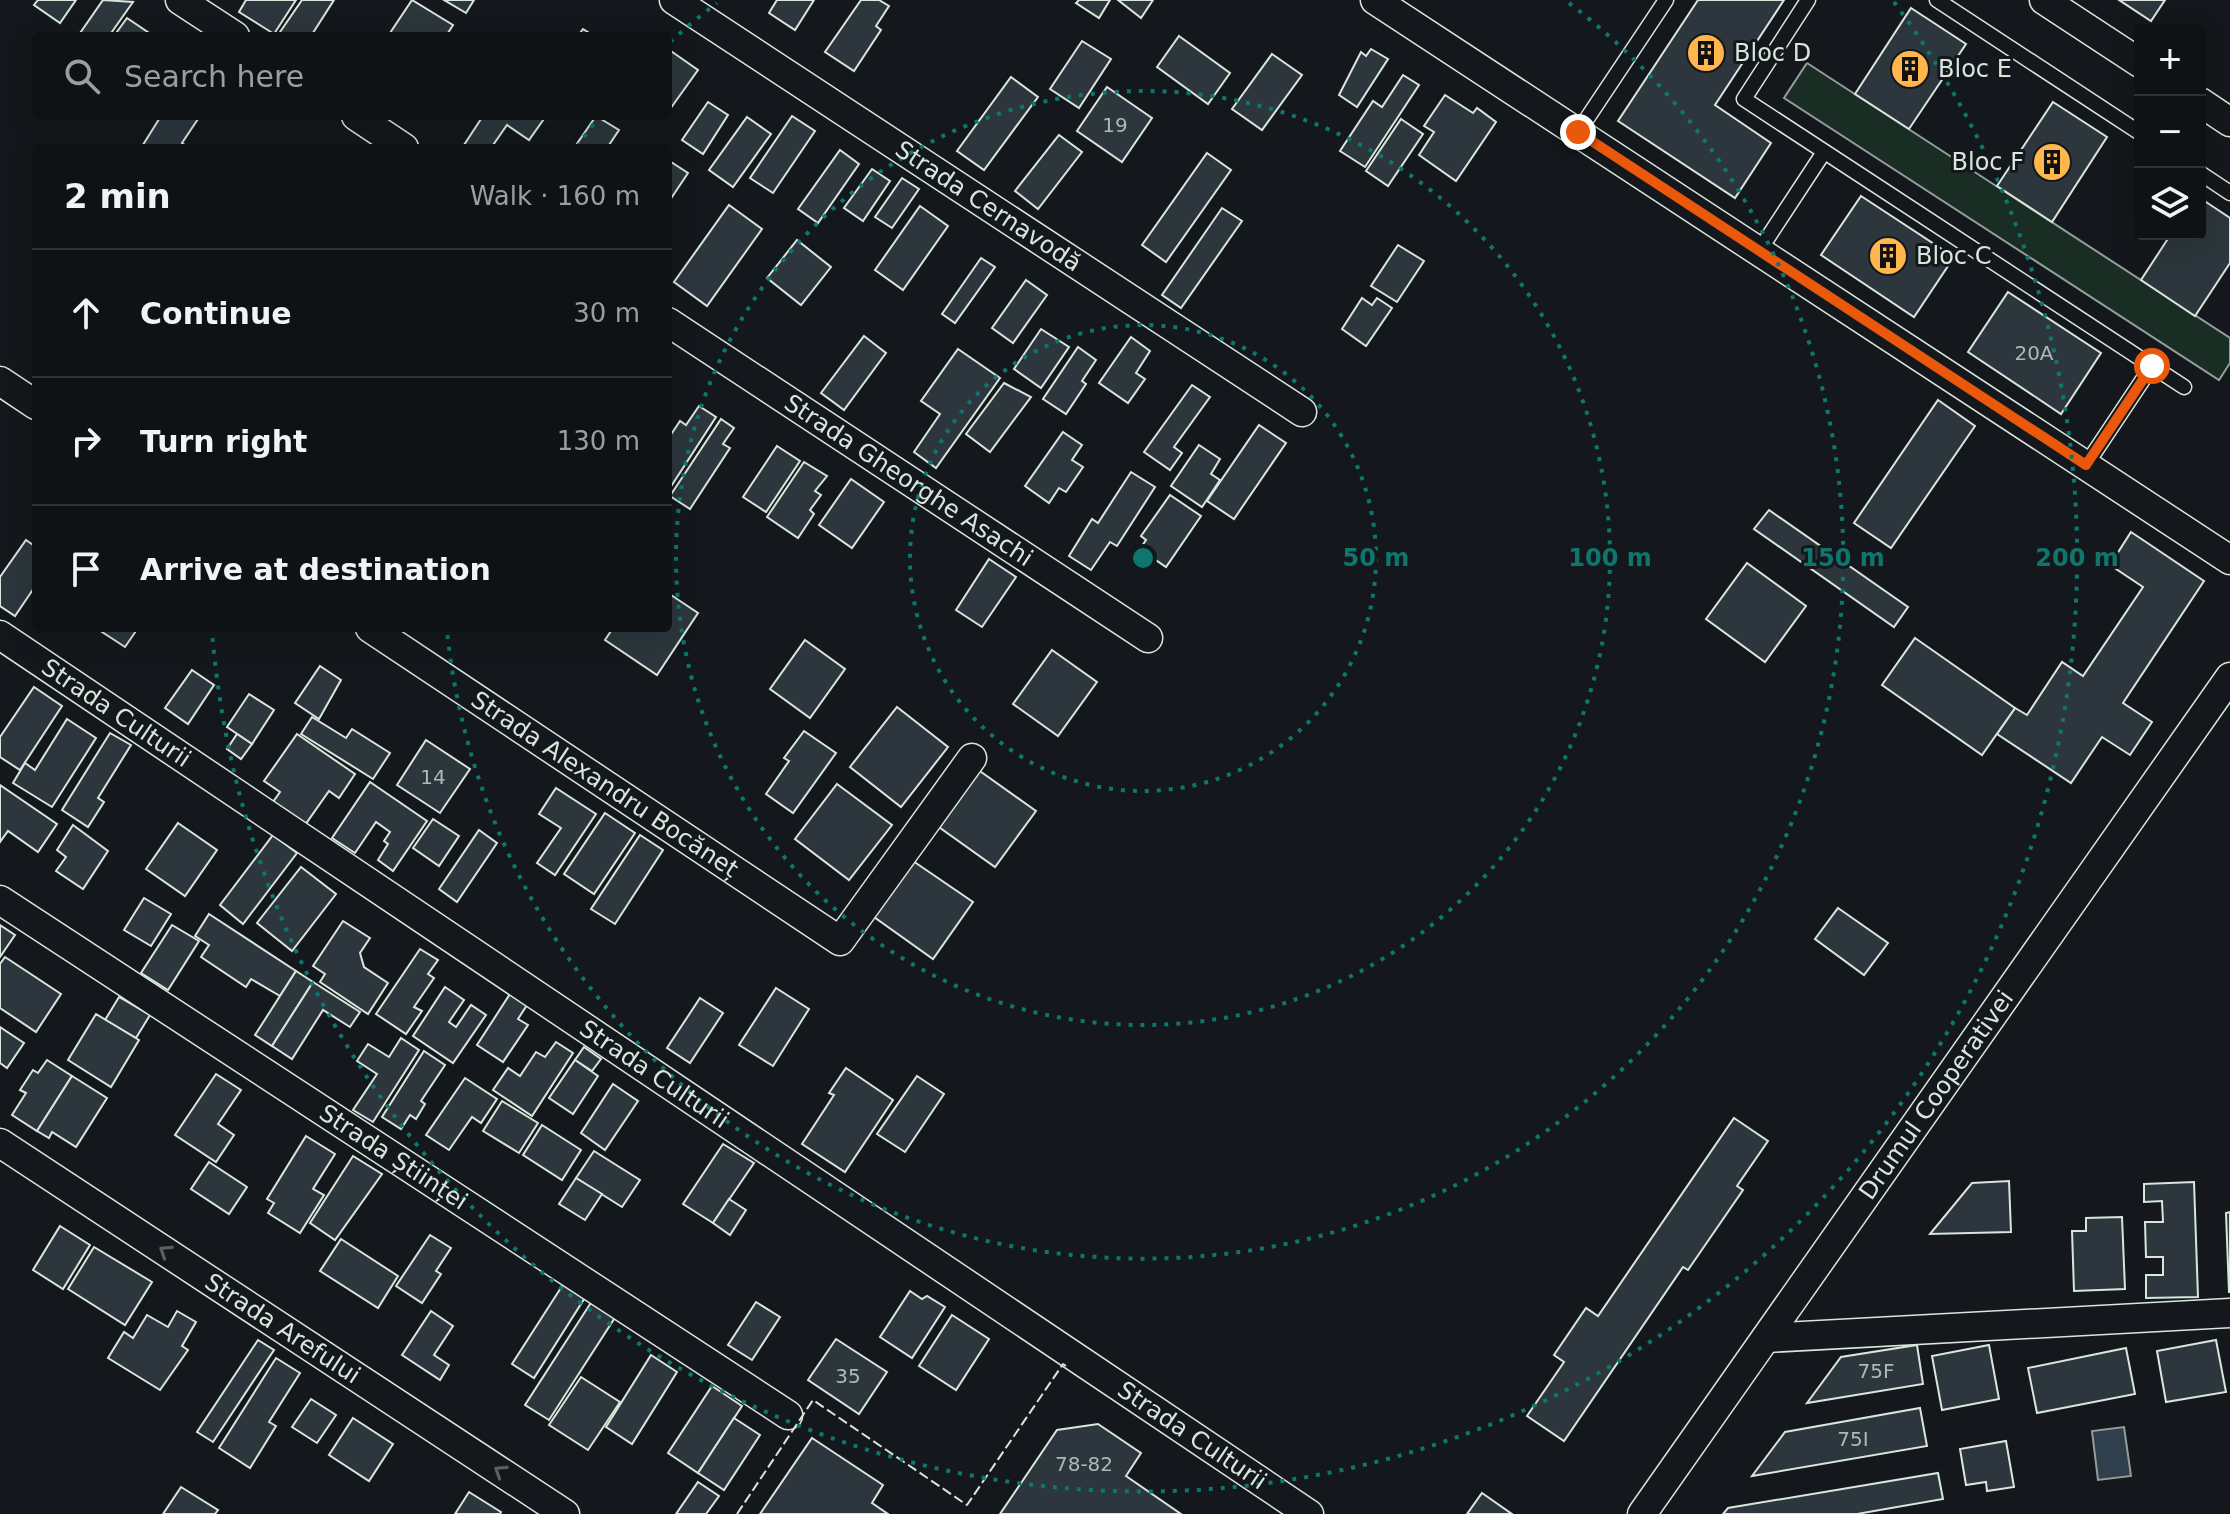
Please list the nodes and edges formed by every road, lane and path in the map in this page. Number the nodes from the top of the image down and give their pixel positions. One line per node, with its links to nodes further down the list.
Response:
1 (180, 0): 8 (street)
2 (674, 0): 25 (street, Strada Cernavodă)
3 (1375, 0): 14 (street)
4 (1666, 0): 14 (lane)
5 (1808, 0): 16 (lane)
6 (1937, 0): 13 (lane)
7 (2044, 0): 9 (street)
8 (229, 32)
9 (2134, 59)
10 (2206, 106): 12 (street)
11 (362, 120): 15 (street)
12 (2230, 122)
13 (2134, 129)
14 (1578, 132): 19 (street)
15 (398, 144)
16 (1824, 152): 19 (lane); 21 (lane)
17 (2206, 177): 18 (lane)
18 (2230, 193)
19 (1759, 251): 26 (street)
20 (672, 325): 30 (street, Strada Gheorghe Asachi)
21 (2152, 366): 23 (lane); 26 (lane)
22 (0, 381): 24 (street)
23 (2184, 387)
24 (32, 402)
25 (1302, 412)
26 (2086, 465): 27 (street)
27 (2230, 560)
28 (376, 632): 32 (street, Strada Alexandru Bocăneț)
29 (0, 635): 39 (street, Strada Culturii)
30 (1148, 638)
31 (2230, 677): 36 (street, Drumul Cooperativei)
32 (972, 758)
33 (0, 900): 37 (street, Strada Științei)
34 (0, 1143): 38 (street, Strada Arefului, one-way to 34)
35 (2230, 1313): 36 (street)
36 (1766, 1338): 40 (street, Drumul Cooperativei)
37 (788, 1415)
38 (565, 1514)
39 (1309, 1514)
40 (1642, 1514)

